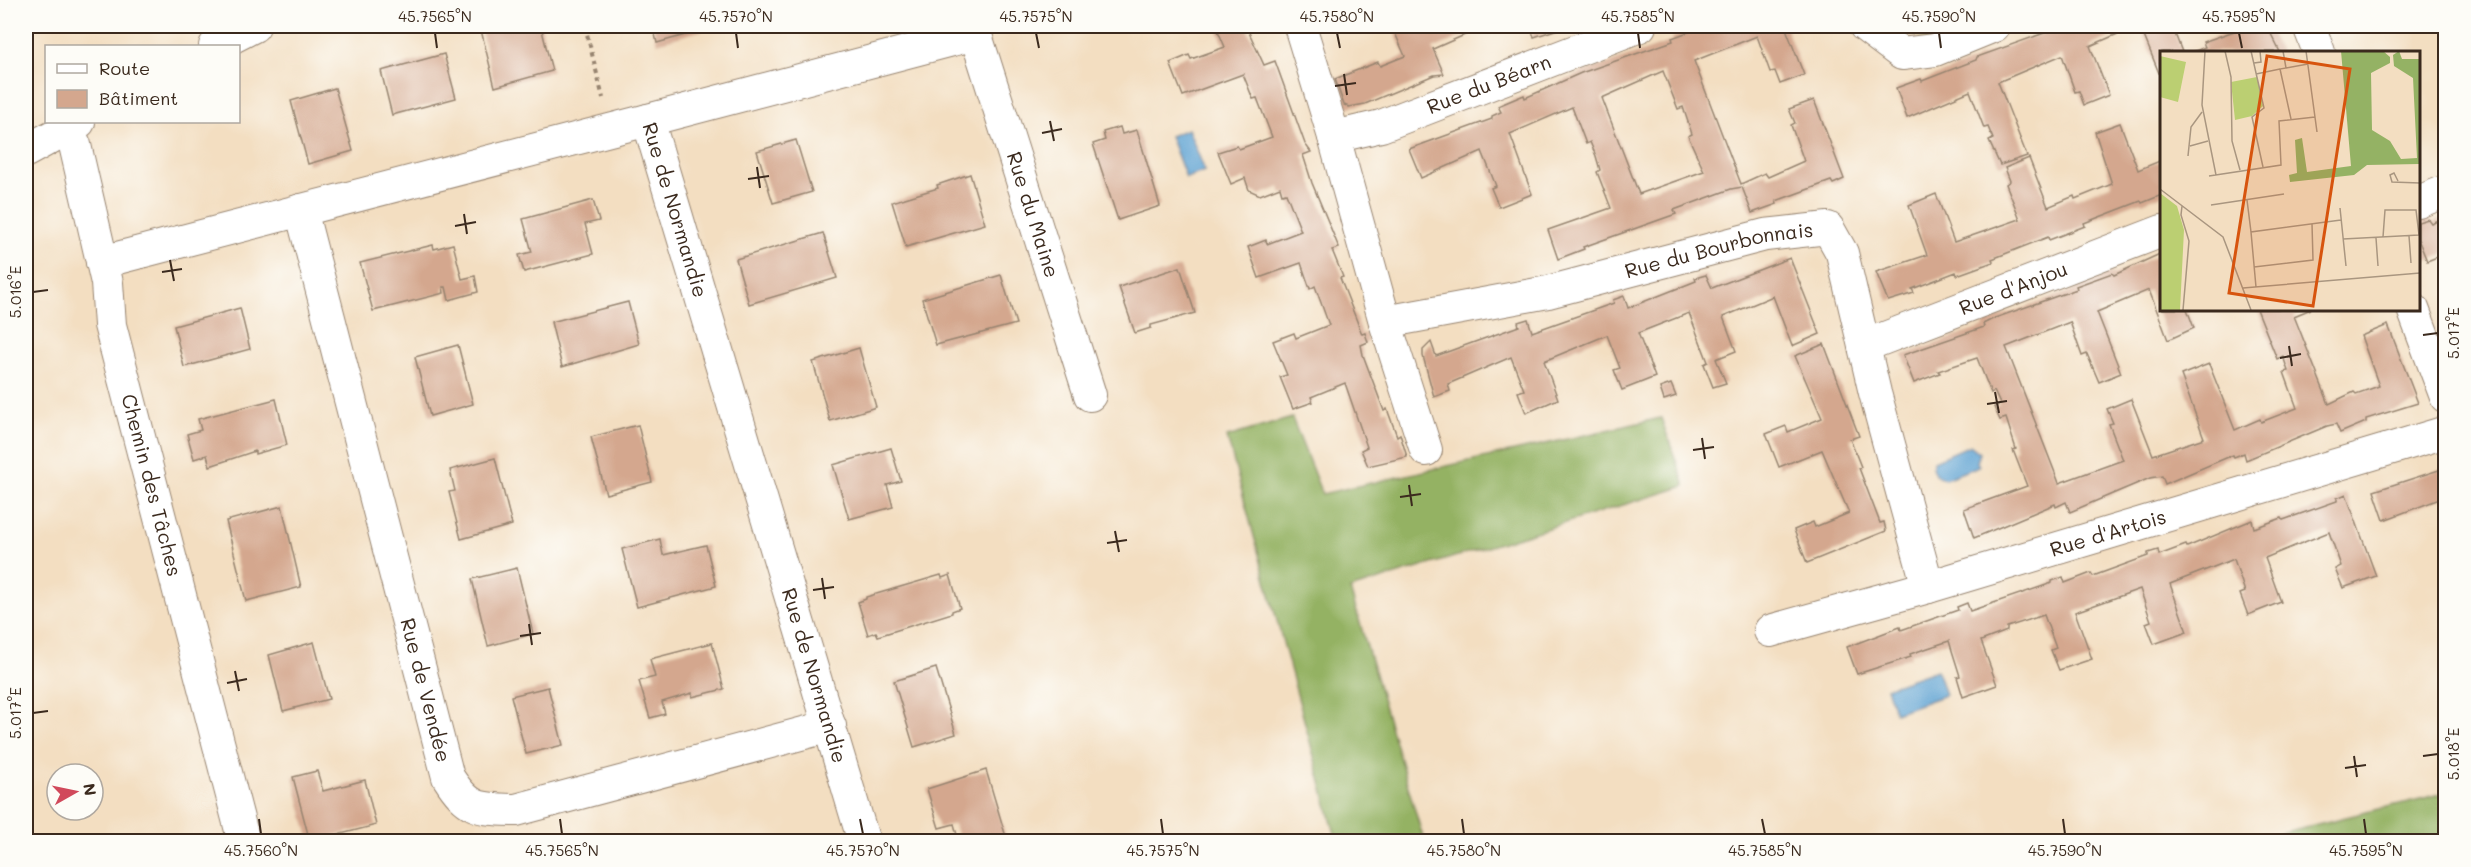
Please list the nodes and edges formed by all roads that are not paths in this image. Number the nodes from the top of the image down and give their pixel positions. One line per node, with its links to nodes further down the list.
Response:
1 (254, 26): 8 (street)
2 (1300, 26): 12 (street)
3 (1641, 26): 12 (street, Rue du Béarn)
4 (1865, 26): 5 (street)
5 (1994, 26)
6 (2309, 26): 9 (street)
7 (974, 30): 10 (street, Rue du Maine); 22 (street, Rue du Maine)
8 (217, 45)
9 (2319, 51)
10 (648, 120): 16 (street, Rue de Normandie); 28 (street, Rue de Normandie)
11 (73, 125): 13 (street); 18 (street, Chemin des Tâches)
12 (1334, 137): 20 (street)
13 (26, 151)
14 (2445, 191): 15 (street)
15 (2420, 201)
16 (301, 210): 18 (street, Rue de Normandie); 28 (street, Rue de Vendée)
17 (2160, 232): 21 (street, Rue d'Anjou)
18 (102, 262): 29 (street, Chemin des Tâches)
19 (2413, 310): 23 (street)
20 (1385, 322): 21 (street, Rue du Bourbonnais); 25 (street)
21 (1864, 346): 26 (street, Rue du Bourbonnais)
22 (1090, 395)
23 (2445, 397)
24 (2445, 432): 26 (street, Rue d'Artois)
25 (1426, 450)
26 (1928, 587): 27 (street, Rue d'Artois)
27 (1770, 631)
28 (830, 726): 30 (street, Rue de Normandie)
29 (244, 842)
30 (864, 842)

